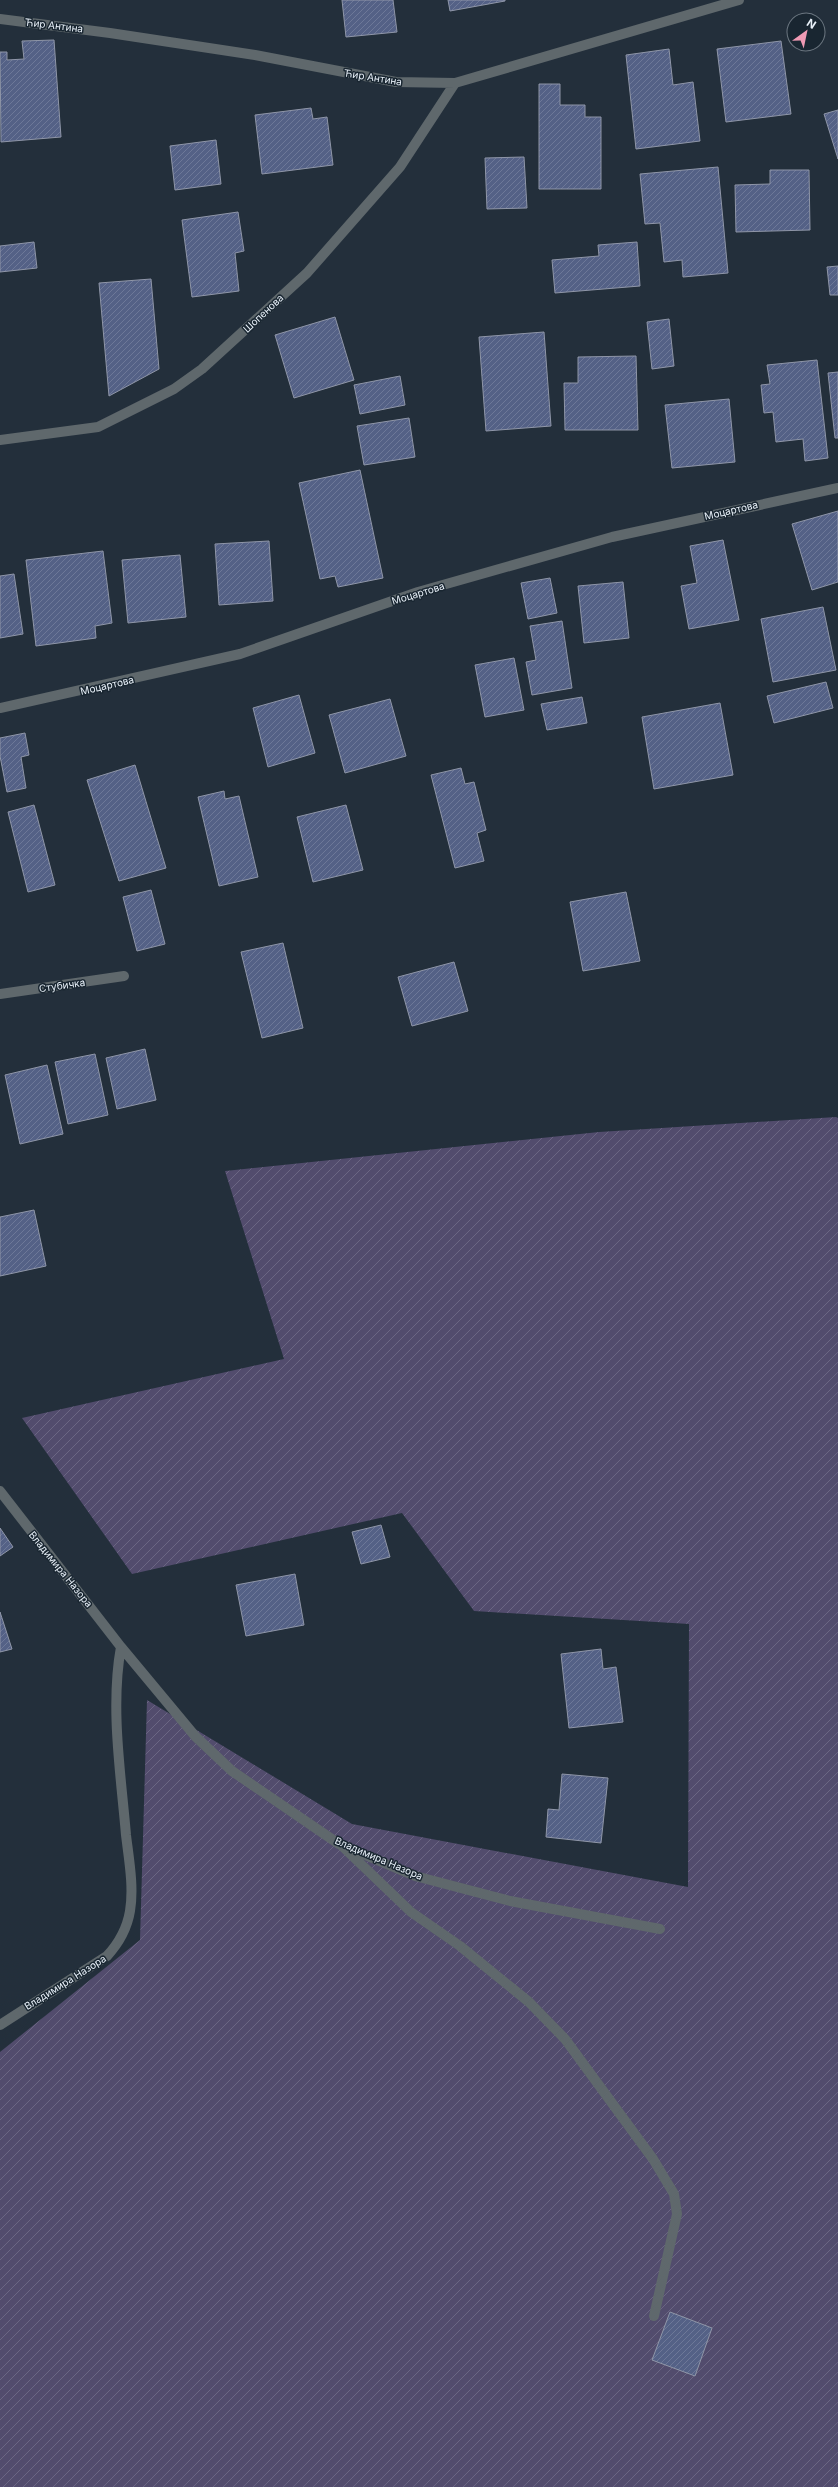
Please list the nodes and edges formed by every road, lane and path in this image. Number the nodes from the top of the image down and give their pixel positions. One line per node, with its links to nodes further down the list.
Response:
1 (739, 0): 3 (street, Ћир Антина)
2 (0, 19): 3 (street, Ћир Антина)
3 (455, 83): 4 (street, Шопенова)
4 (0, 440)
5 (838, 488): 6 (street, Моцартова)
6 (0, 708)
7 (124, 976): 8 (street, Стубичка)
8 (0, 994)
9 (0, 1491): 10 (street, Владимира Назора)
10 (121, 1647): 11 (street, Владимира Назора); 13 (street, Владимира Назора)
11 (339, 1844): 12 (street, Владимира Назора); 14 (street)
12 (660, 1929)
13 (0, 2025)
14 (654, 2316)

